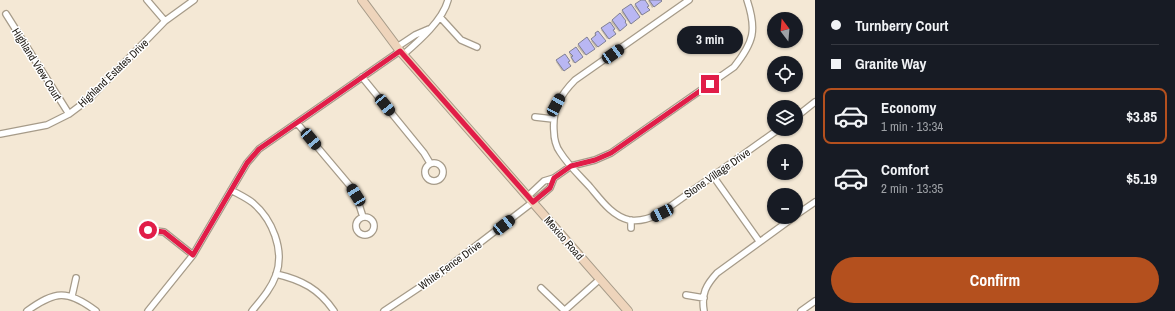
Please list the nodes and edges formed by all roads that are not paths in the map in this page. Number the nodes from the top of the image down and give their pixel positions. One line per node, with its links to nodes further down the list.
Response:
1 (147, 0): 9 (street)
2 (194, 0): 9 (street, Highland Estates Drive)
3 (362, 0): 12 (street, Mexico Road)
4 (448, 0): 8 (street)
5 (689, 0): 18 (street)
6 (747, 0): 23 (street)
7 (6, 14): 16 (street, Highland View Court)
8 (440, 17): 10 (street); 11 (street)
9 (165, 21): 16 (street, Highland Estates Drive)
10 (429, 29): 12 (street); 12 (street)
11 (477, 48)
12 (400, 51): 13 (street); 27 (street, Mexico Road)
13 (362, 77): 19 (street); 22 (street)
14 (815, 102): 15 (street)
15 (803, 111)
16 (69, 114): 20 (street, Highland Estates Drive)
17 (535, 117): 18 (street)
18 (553, 119): 23 (street)
19 (297, 123): 26 (street); 30 (street)
20 (0, 134)
21 (770, 136): 24 (street, Stone Village Drive)
22 (430, 163)
23 (571, 166): 25 (street); 31 (street)
24 (713, 176): 31 (street, Stone Village Drive); 35 (street)
25 (554, 178): 27 (street); 27 (street)
26 (231, 190): 36 (street); 37 (street)
27 (530, 199): 39 (street, Mexico Road); 50 (street, White Fence Drive)
28 (815, 202): 29 (street)
29 (803, 210)
30 (363, 217)
31 (631, 220): 33 (street)
32 (783, 224): 35 (street)
33 (631, 228)
34 (148, 230): 36 (street)
35 (759, 241): 43 (street)
36 (193, 255): 47 (street)
37 (276, 274): 48 (street); 49 (street)
38 (76, 278): 42 (street)
39 (600, 279): 51 (street); 52 (street, Mexico Road)
40 (541, 288): 51 (street)
41 (686, 295): 43 (street)
42 (72, 296): 45 (street); 46 (street)
43 (704, 298): 53 (street)
44 (815, 301): 54 (street)
45 (27, 311)
46 (96, 311)
47 (148, 311)
48 (252, 311)
49 (334, 311)
50 (384, 311)
51 (564, 311)
52 (628, 311)
53 (704, 311)
54 (801, 311)

